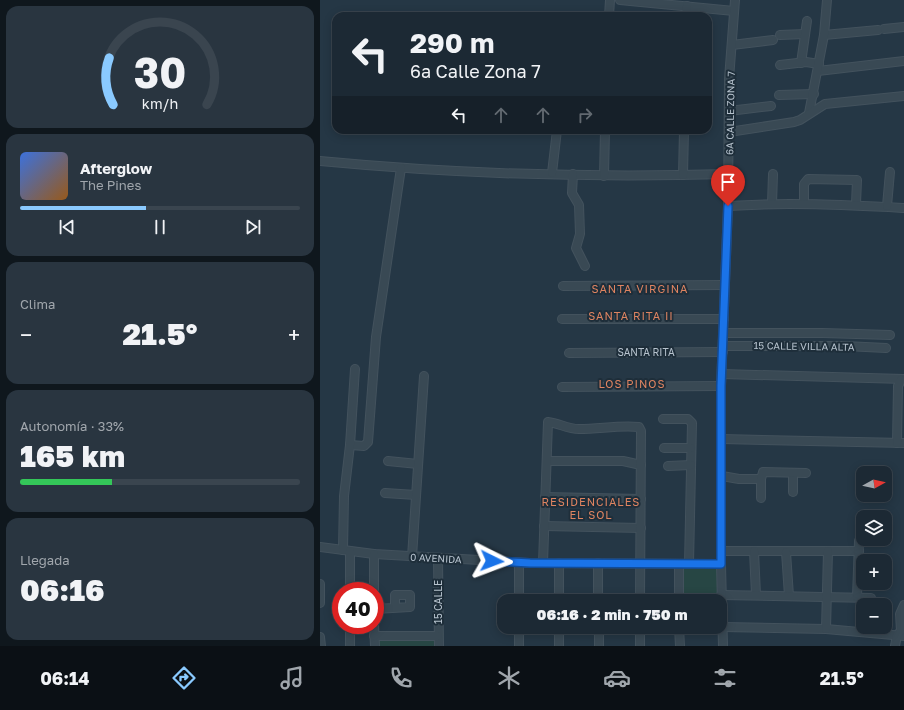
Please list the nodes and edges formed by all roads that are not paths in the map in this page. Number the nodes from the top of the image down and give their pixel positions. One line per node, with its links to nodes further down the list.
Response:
1 (610, 0): 7 (street)
2 (620, 0): 5 (street)
3 (734, 0): 6 (street, 6A CALLE ZONA 7)
4 (826, 0): 12 (street)
5 (687, 6): 6 (street); 8 (street)
6 (734, 11): 13 (street, 6A CALLE ZONA 7)
7 (609, 12)
8 (686, 12)
9 (807, 21): 11 (street)
10 (904, 27): 12 (street)
11 (805, 34): 13 (street); 15 (street)
12 (824, 35): 17 (street)
13 (732, 45): 22 (street, 6A CALLE ZONA 7)
14 (904, 62): 17 (street)
15 (801, 63): 16 (street); 17 (street)
16 (780, 65)
17 (819, 67): 18 (street)
18 (814, 94): 19 (street); 23 (street)
19 (779, 95)
20 (904, 96): 23 (street)
21 (771, 106): 22 (street)
22 (729, 111): 24 (street, 6A CALLE ZONA 7)
23 (808, 113): 24 (street)
24 (729, 132): 33 (street, 6A CALLE ZONA 7)
25 (557, 134): 31 (street)
26 (605, 134): 36 (street)
27 (684, 134): 35 (street)
28 (320, 161): 29 (street)
29 (401, 168): 31 (street); 62 (street)
30 (890, 172): 41 (street)
31 (552, 173): 32 (street)
32 (573, 174): 36 (street); 43 (street)
33 (729, 174): 35 (street); 40 (street, 6A CALLE ZONA 7)
34 (773, 174): 37 (street)
35 (683, 175): 36 (street)
36 (604, 176)
37 (772, 204): 38 (street); 40 (street)
38 (804, 204): 39 (street); 39 (street)
39 (856, 204): 41 (street)
40 (728, 206): 44 (street, 6A CALLE ZONA 7)
41 (887, 206): 42 (street)
42 (904, 208)
43 (585, 266)
44 (725, 285): 45 (street); 47 (street, 6A CALLE ZONA 7)
45 (563, 286)
46 (562, 319): 47 (street)
47 (724, 319): 48 (street, 6A CALLE ZONA 7)
48 (723, 333): 49 (street); 51 (street, 6A CALLE ZONA 7)
49 (890, 335)
50 (886, 348): 51 (street, 15 CALLE VILLA ALTA)
51 (723, 349): 52 (street, SANTA RITA); 54 (street, 6A CALLE ZONA 7)
52 (569, 353)
53 (355, 369): 62 (street)
54 (722, 374): 56 (street); 57 (street, 6A CALLE ZONA 7)
55 (424, 376): 67 (street)
56 (902, 379): 61 (street)
57 (721, 386): 58 (street); 60 (street, 6A CALLE ZONA 7)
58 (562, 387)
59 (663, 419): 64 (street)
60 (722, 440): 61 (street); 73 (street, 6A CALLE ZONA 7)
61 (900, 443)
62 (350, 445): 85 (street)
63 (664, 448): 64 (street)
64 (692, 448): 68 (street)
65 (388, 461): 67 (street)
66 (547, 461): 69 (street); 69 (street); 78 (street)
67 (418, 464): 77 (street)
68 (691, 465): 70 (street); 100 (street)
69 (641, 466): 79 (street)
70 (668, 466)
71 (793, 473): 72 (street); 74 (street); 75 (street)
72 (806, 473)
73 (722, 476): 74 (street); 86 (street, 6A CALLE ZONA 7)
74 (761, 479): 80 (street)
75 (793, 492)
76 (385, 493): 77 (street)
77 (416, 495): 92 (street)
78 (546, 495): 79 (street); 81 (street)
79 (641, 497): 82 (street)
80 (761, 498)
81 (544, 528): 82 (street); 95 (street)
82 (641, 530): 98 (street)
83 (859, 546): 89 (street)
84 (320, 547): 85 (street, 0 AVENIDA)
85 (346, 550): 91 (street, 0 AVENIDA); 102 (street)
86 (721, 551): 87 (street); 101 (street, 6A CALLE ZONA 7)
87 (754, 551): 90 (street); 112 (street)
88 (828, 551): 89 (street); 90 (street); 114 (street)
89 (859, 551): 115 (street)
90 (786, 552): 113 (street)
91 (374, 554): 92 (street, 0 AVENIDA); 103 (street)
92 (412, 557): 93 (street, 0 AVENIDA)
93 (438, 558): 94 (street, 0 AVENIDA); 131 (street, 15 CALLE)
94 (519, 562): 95 (street, 0 AVENIDA); 105 (street)
95 (543, 563): 96 (street, 0 AVENIDA)
96 (559, 563): 97 (street, 0 AVENIDA); 106 (street)
97 (598, 563): 98 (street, 0 AVENIDA); 107 (street)
98 (640, 563): 99 (street, 0 AVENIDA); 108 (street)
99 (679, 564): 100 (street, 0 AVENIDA); 109 (street)
100 (689, 564): 101 (street, 0 AVENIDA)
101 (721, 564): 110 (street, 6A CALLE ZONA 7)
102 (349, 582)
103 (374, 582)
104 (320, 584): 117 (street)
105 (519, 594)
106 (559, 594)
107 (598, 594)
108 (640, 594)
109 (679, 594)
110 (721, 594)
111 (727, 595): 112 (street)
112 (756, 595): 113 (street)
113 (789, 596): 114 (street)
114 (827, 597): 115 (street); 122 (street)
115 (857, 597): 116 (street)
116 (871, 598)
117 (320, 603)
118 (904, 606): 132 (street)
119 (395, 607): 119 (street); 120 (street)
120 (384, 608)
121 (727, 627): 122 (street)
122 (826, 628): 132 (street)
123 (350, 634): 135 (street)
124 (519, 634): 138 (street)
125 (559, 634): 139 (street)
126 (599, 634): 140 (street)
127 (640, 634): 141 (street)
128 (679, 634): 142 (street)
129 (723, 634): 143 (street, 6A CALLE ZONA 7)
130 (374, 636): 131 (street); 136 (street)
131 (438, 636): 137 (street, 15 CALLE)
132 (900, 636): 144 (street)
133 (320, 637): 134 (street)
134 (321, 646)
135 (350, 646)
136 (374, 646)
137 (439, 646)
138 (519, 646)
139 (559, 646)
140 (599, 646)
141 (640, 646)
142 (680, 646)
143 (723, 646)
144 (895, 646)

